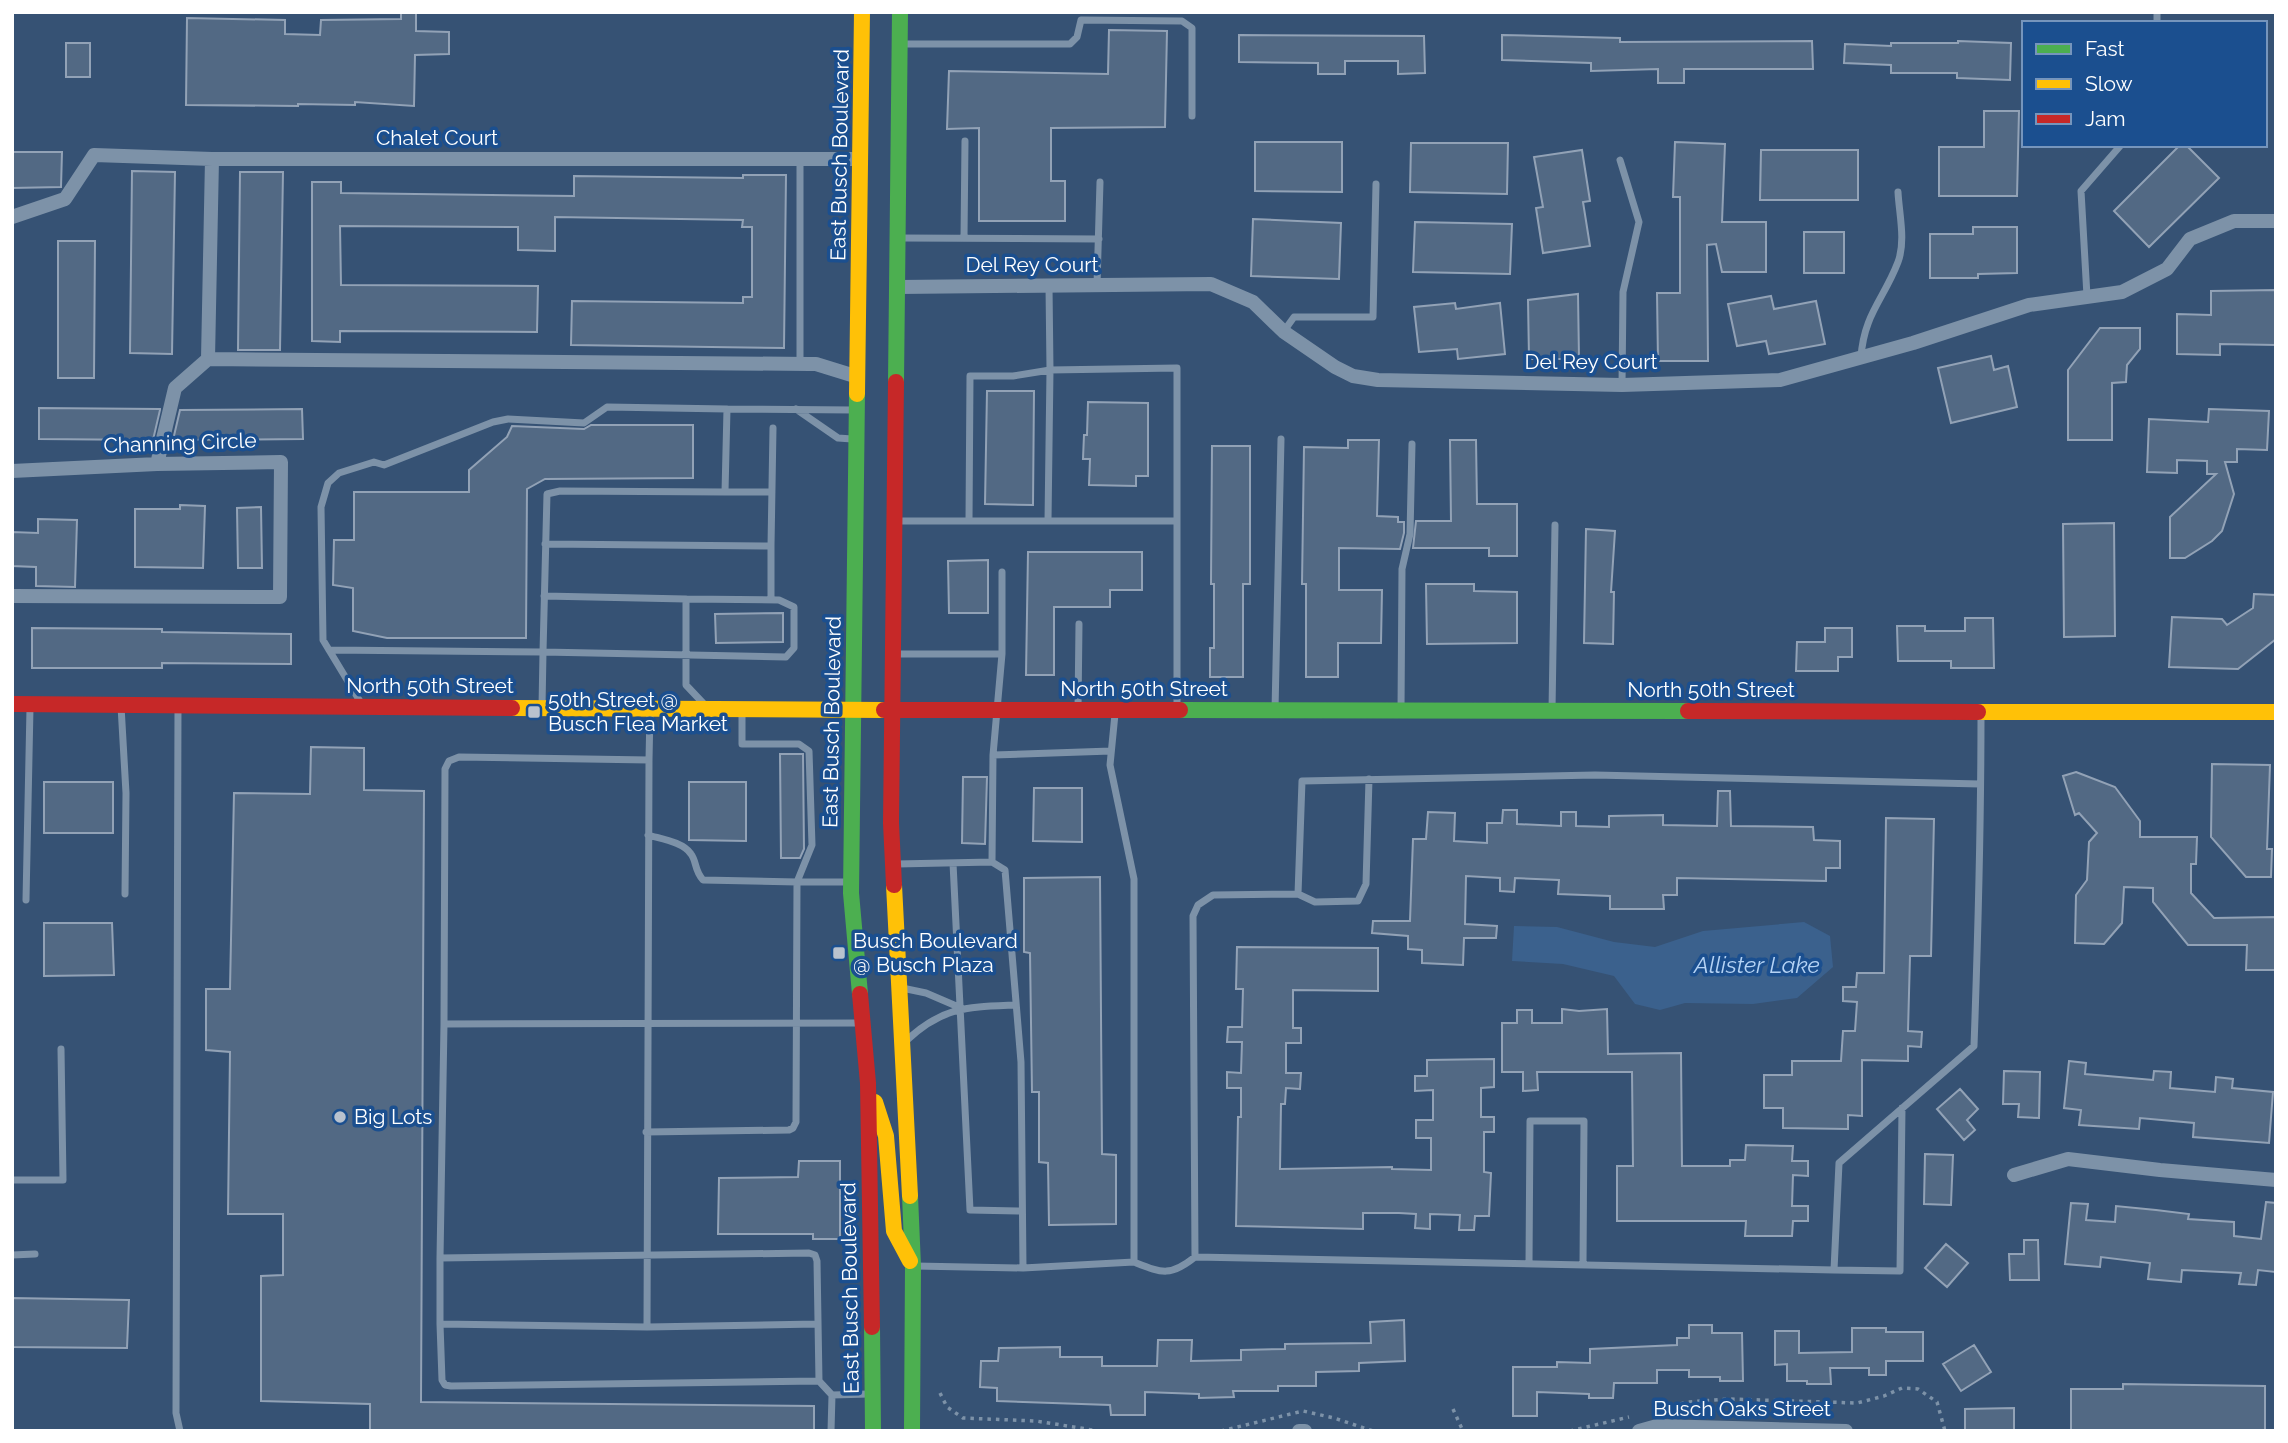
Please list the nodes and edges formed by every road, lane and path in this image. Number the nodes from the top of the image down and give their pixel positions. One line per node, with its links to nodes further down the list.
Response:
1 (862, 12): 10 (main road, East Busch Boulevard)
2 (900, 12): 4 (main road)
3 (1081, 16): 4 (lane); 5 (lane)
4 (900, 44): 17 (main road)
5 (1192, 116)
6 (965, 141): 18 (lane)
7 (2120, 147): 23 (lane)
8 (212, 159): 9 (street, Chalet Court); 15 (street, Chalet Court); 26 (street)
9 (800, 159): 10 (street, Chalet Court); 27 (lane)
10 (861, 159): 29 (main road, East Busch Boulevard)
11 (1620, 160): 30 (lane)
12 (1100, 181): 19 (lane)
13 (1376, 184): 24 (lane)
14 (1898, 192): 25 (lane)
15 (12, 217)
16 (2276, 221): 23 (street, Del Rey Court)
17 (899, 238): 18 (lane); 22 (main road)
18 (964, 238): 19 (lane)
19 (1098, 239): 21 (lane)
20 (1049, 286): 21 (street, Del Rey Court); 22 (street, Del Rey Court); 28 (lane)
21 (1097, 286): 24 (street, Del Rey Court)
22 (899, 287): 42 (main road)
23 (2087, 297): 25 (street, Del Rey Court)
24 (1283, 332): 30 (street, Del Rey Court)
25 (1861, 358): 30 (street, Del Rey Court)
26 (208, 359): 27 (street); 38 (street)
27 (800, 364): 29 (street)
28 (1050, 370): 43 (lane); 44 (lane); 45 (lane)
29 (858, 377): 33 (main road, East Busch Boulevard)
30 (1622, 385)
31 (796, 408): 32 (lane); 33 (lane); 35 (lane)
32 (727, 409): 40 (lane); 55 (lane)
33 (857, 410): 35 (main road, East Busch Boulevard)
34 (772, 428): 41 (lane)
35 (857, 439): 69 (main road, East Busch Boulevard)
36 (1281, 439): 75 (lane)
37 (1412, 444): 76 (lane)
38 (158, 464): 39 (street, Channing Circle); 50 (street, Channing Circle)
39 (12, 471)
40 (725, 492): 41 (lane); 47 (lane)
41 (772, 492): 48 (lane)
42 (896, 521): 43 (lane); 58 (main road)
43 (969, 521): 44 (lane)
44 (1048, 521): 45 (lane)
45 (1177, 521): 74 (lane)
46 (1555, 525): 77 (lane)
47 (545, 544): 48 (lane); 51 (lane)
48 (771, 546): 53 (lane)
49 (1002, 572): 59 (lane)
50 (12, 596)
51 (544, 596): 52 (lane); 56 (lane)
52 (686, 598): 53 (lane); 57 (lane)
53 (771, 600): 57 (lane)
54 (1079, 624): 72 (lane)
55 (329, 650): 56 (lane); 64 (lane)
56 (543, 652): 57 (lane); 65 (lane)
57 (687, 654): 67 (lane)
58 (894, 654): 59 (lane); 70 (main road)
59 (1002, 654): 71 (lane)
60 (12, 704): 61 (main road, North 50th Street)
61 (30, 705): 62 (main road, North 50th Street); 93 (lane)
62 (121, 705): 63 (main road, North 50th Street); 91 (lane)
63 (178, 705): 64 (main road, North 50th Street); 131 (lane)
64 (364, 706): 65 (main road, North 50th Street)
65 (542, 708): 66 (main road, North 50th Street)
66 (650, 708): 67 (main road, North 50th Street); 82 (lane)
67 (708, 709): 68 (main road, North 50th Street)
68 (743, 709): 69 (main road, North 50th Street); 90 (lane)
69 (852, 710): 70 (main road, North 50th Street); 89 (main road, East Busch Boulevard)
70 (893, 710): 71 (main road, North 50th Street); 88 (main road)
71 (999, 710): 72 (main road, North 50th Street); 81 (lane)
72 (1078, 710): 73 (main road, North 50th Street)
73 (1116, 710): 74 (main road, North 50th Street); 80 (lane)
74 (1177, 710): 75 (main road, North 50th Street)
75 (1275, 710): 76 (main road, North 50th Street)
76 (1401, 710): 77 (main road, North 50th Street)
77 (1552, 711): 78 (main road, North 50th Street)
78 (1981, 712): 79 (main road, North 50th Street); 84 (lane)
79 (2276, 712)
80 (1111, 751): 81 (lane); 115 (lane)
81 (993, 755): 86 (lane)
82 (649, 760): 85 (lane); 100 (lane)
83 (1369, 779): 84 (lane); 92 (lane); 92 (lane)
84 (1980, 784): 104 (lane)
85 (648, 835): 90 (lane); 97 (lane)
86 (992, 862): 87 (lane); 95 (lane)
87 (953, 863): 88 (lane); 96 (lane)
88 (893, 864): 94 (main road)
89 (851, 882): 90 (lane); 99 (main road, East Busch Boulevard)
90 (797, 883): 98 (lane)
91 (125, 894)
92 (1298, 894): 113 (lane)
93 (26, 900)
94 (901, 988): 96 (lane); 101 (main road)
95 (1016, 1004): 96 (lane); 109 (lane)
96 (961, 1008): 101 (lane); 109 (lane)
97 (647, 1023): 98 (lane); 100 (lane); 105 (lane)
98 (798, 1023): 99 (lane); 105 (lane)
99 (863, 1023): 103 (main road, East Busch Boulevard)
100 (444, 1024): 114 (lane)
101 (903, 1044): 118 (main road)
102 (61, 1049): 107 (lane)
103 (868, 1083): 118 (main road); 125 (main road, East Busch Boulevard)
104 (1902, 1108): 120 (lane); 120 (lane)
105 (646, 1132): 112 (lane)
106 (2014, 1175): 108 (street)
107 (12, 1180)
108 (2276, 1180)
109 (1021, 1211): 119 (lane)
110 (35, 1254): 111 (lane)
111 (12, 1255)
112 (646, 1255): 114 (lane); 122 (lane); 123 (lane)
113 (1195, 1257): 115 (lane); 116 (lane)
114 (440, 1258): 121 (lane)
115 (1134, 1262): 119 (lane)
116 (1529, 1264): 117 (lane); 117 (lane)
117 (1583, 1265): 120 (lane)
118 (913, 1266): 119 (lane); 134 (main road)
119 (1023, 1268)
120 (1834, 1270)
121 (440, 1324): 123 (lane); 124 (lane)
122 (817, 1324): 123 (lane); 124 (lane)
123 (647, 1327)
124 (819, 1381): 127 (lane)
125 (872, 1394): 127 (lane); 133 (main road, East Busch Boulevard)
126 (940, 1394): 135 (path)
127 (832, 1395): 132 (lane)
128 (1453, 1409): 138 (path)
129 (1656, 1410): 142 (path)
130 (1631, 1416): 139 (path)
131 (180, 1431)
132 (831, 1431)
133 (873, 1431)
134 (912, 1431)
135 (1099, 1431)
136 (1298, 1431): 137 (street)
137 (1305, 1431)
138 (1463, 1431)
139 (1570, 1431)
140 (1639, 1431): 141 (street, Busch Oaks Street)
141 (1846, 1431)
142 (1945, 1431)

